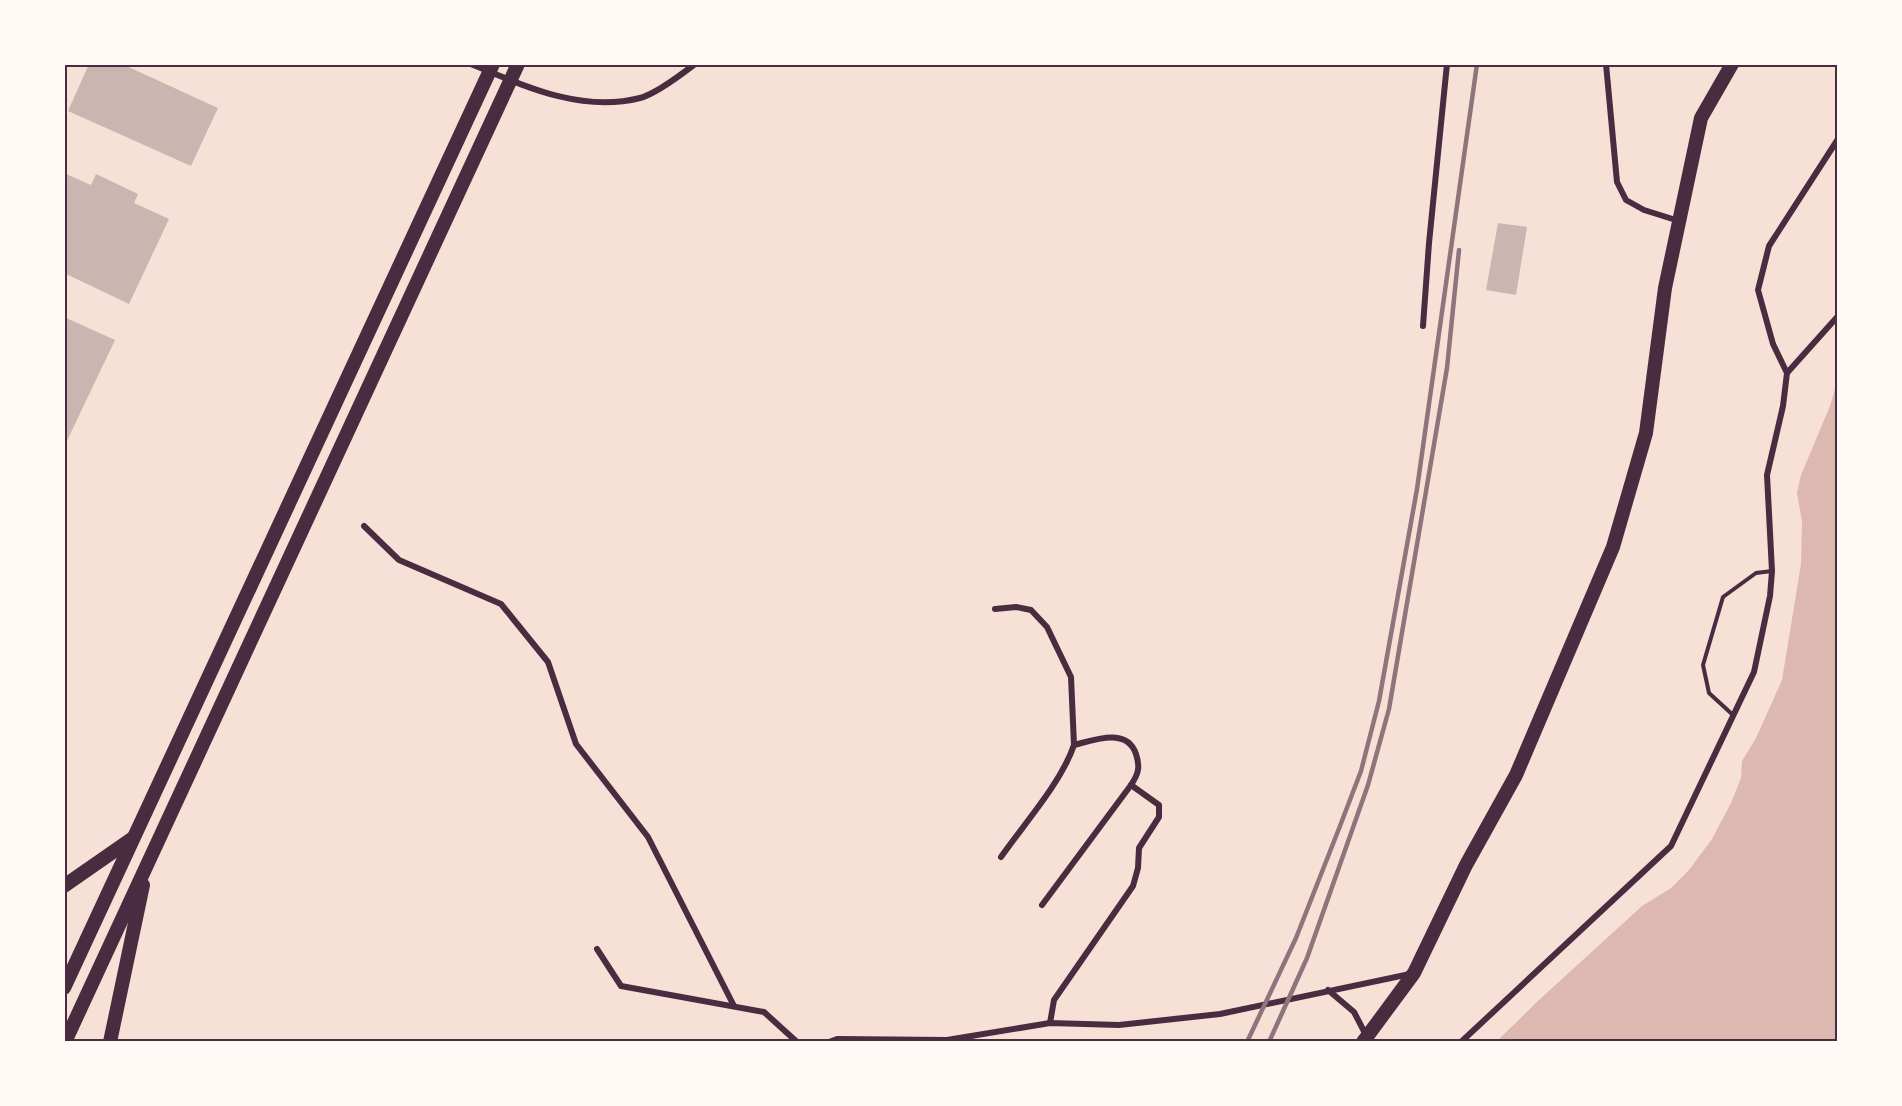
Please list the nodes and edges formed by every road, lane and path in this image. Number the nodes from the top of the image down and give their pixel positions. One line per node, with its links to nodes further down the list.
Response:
1 (471, 64): 4 (street)
2 (493, 64): 19 (main road)
3 (518, 64): 21 (main road)
4 (695, 64)
5 (1447, 64): 11 (street)
6 (1606, 64): 9 (street)
7 (1732, 64): 9 (main road)
8 (1838, 139): 12 (street)
9 (1679, 221): 25 (main road)
10 (1838, 316): 12 (street)
11 (1423, 326)
12 (1786, 373): 14 (street)
13 (364, 526): 28 (street)
14 (1772, 571): 16 (street); 16 (lane)
15 (995, 609): 17 (street)
16 (1733, 715): 35 (street)
17 (1074, 745): 18 (street); 20 (street)
18 (1131, 784): 23 (street); 29 (street)
19 (135, 837): 22 (main road); 26 (main road)
20 (1001, 857)
21 (147, 864): 31 (main road); 32 (main road)
22 (64, 886)
23 (1042, 905)
24 (597, 949): 28 (street)
25 (1414, 973): 27 (street); 30 (main road)
26 (64, 988)
27 (1328, 990): 29 (street); 30 (street)
28 (734, 1006): 33 (street)
29 (1050, 1023): 34 (street)
30 (1365, 1039)
31 (65, 1041)
32 (110, 1041)
33 (797, 1041)
34 (829, 1041)
35 (1461, 1041)

